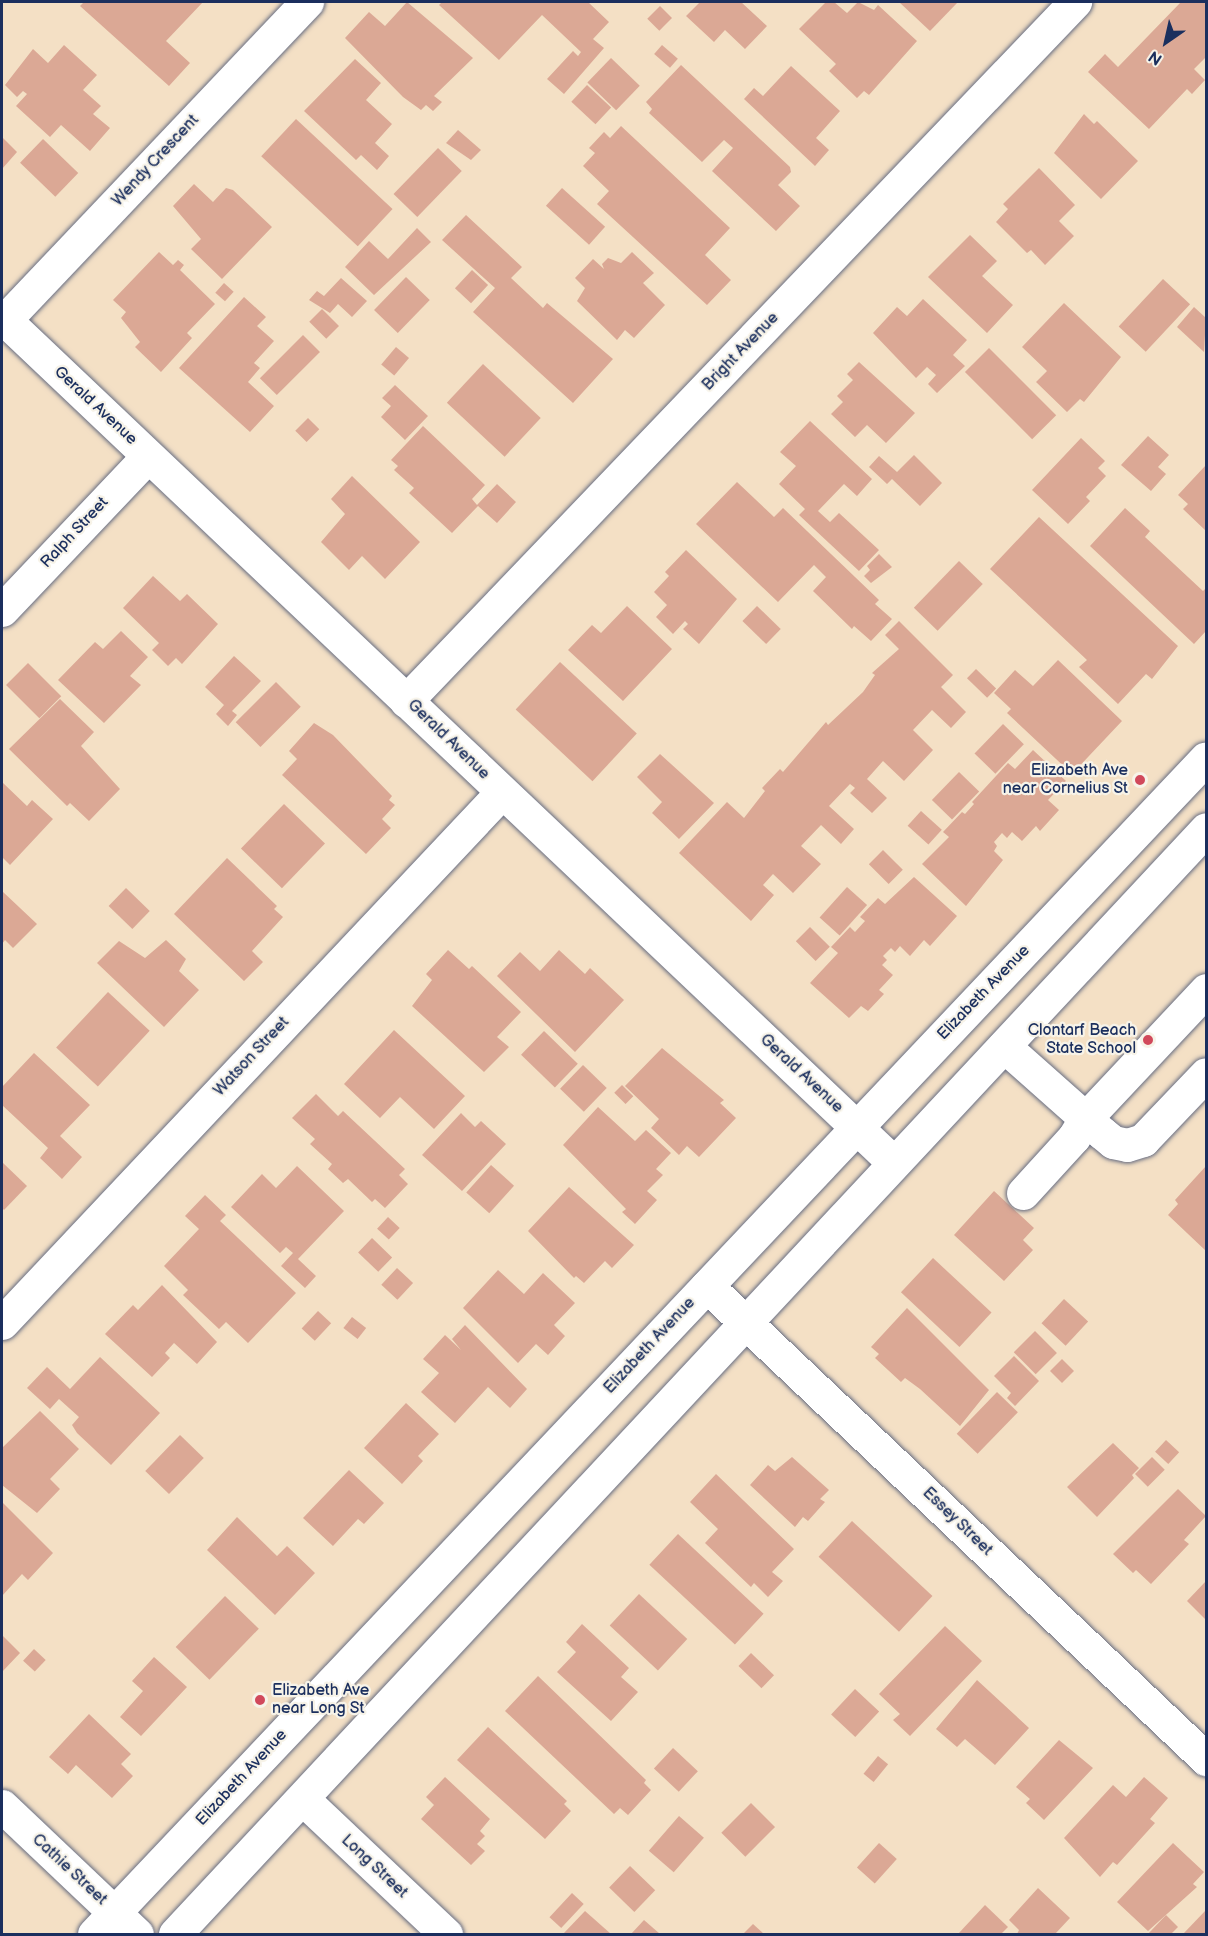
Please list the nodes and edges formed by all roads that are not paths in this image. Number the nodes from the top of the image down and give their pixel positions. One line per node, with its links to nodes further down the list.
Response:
1 (307, 2): 3 (main road, Wendy Crescent)
2 (1075, 2): 6 (main road, Bright Avenue)
3 (3, 319): 4 (main road, Gerald Avenue)
4 (148, 456): 5 (main road, Ralph Street); 6 (main road, Gerald Avenue)
5 (2, 610)
6 (406, 701): 8 (main road, Gerald Avenue)
7 (1206, 759): 14 (main road, Elizabeth Avenue)
8 (502, 792): 14 (main road, Gerald Avenue); 18 (main road, Watson Street)
9 (1206, 829): 11 (main road)
10 (1206, 990): 13 (main road)
11 (1004, 1046): 13 (main road); 15 (main road)
12 (1206, 1074): 13 (main road)
13 (1085, 1119): 16 (main road)
14 (857, 1126): 15 (main road, Gerald Avenue); 17 (main road, Elizabeth Avenue)
15 (894, 1163): 19 (main road)
16 (1023, 1193)
17 (707, 1286): 19 (main road, Essey Street); 23 (main road, Elizabeth Avenue)
18 (2, 1323)
19 (748, 1325): 20 (main road, Essey Street); 21 (main road)
20 (1206, 1759)
21 (303, 1799): 24 (main road); 25 (main road, Long Street)
22 (2, 1806): 23 (main road, Cathie Street)
23 (115, 1927)
24 (175, 1935)
25 (446, 1935)

